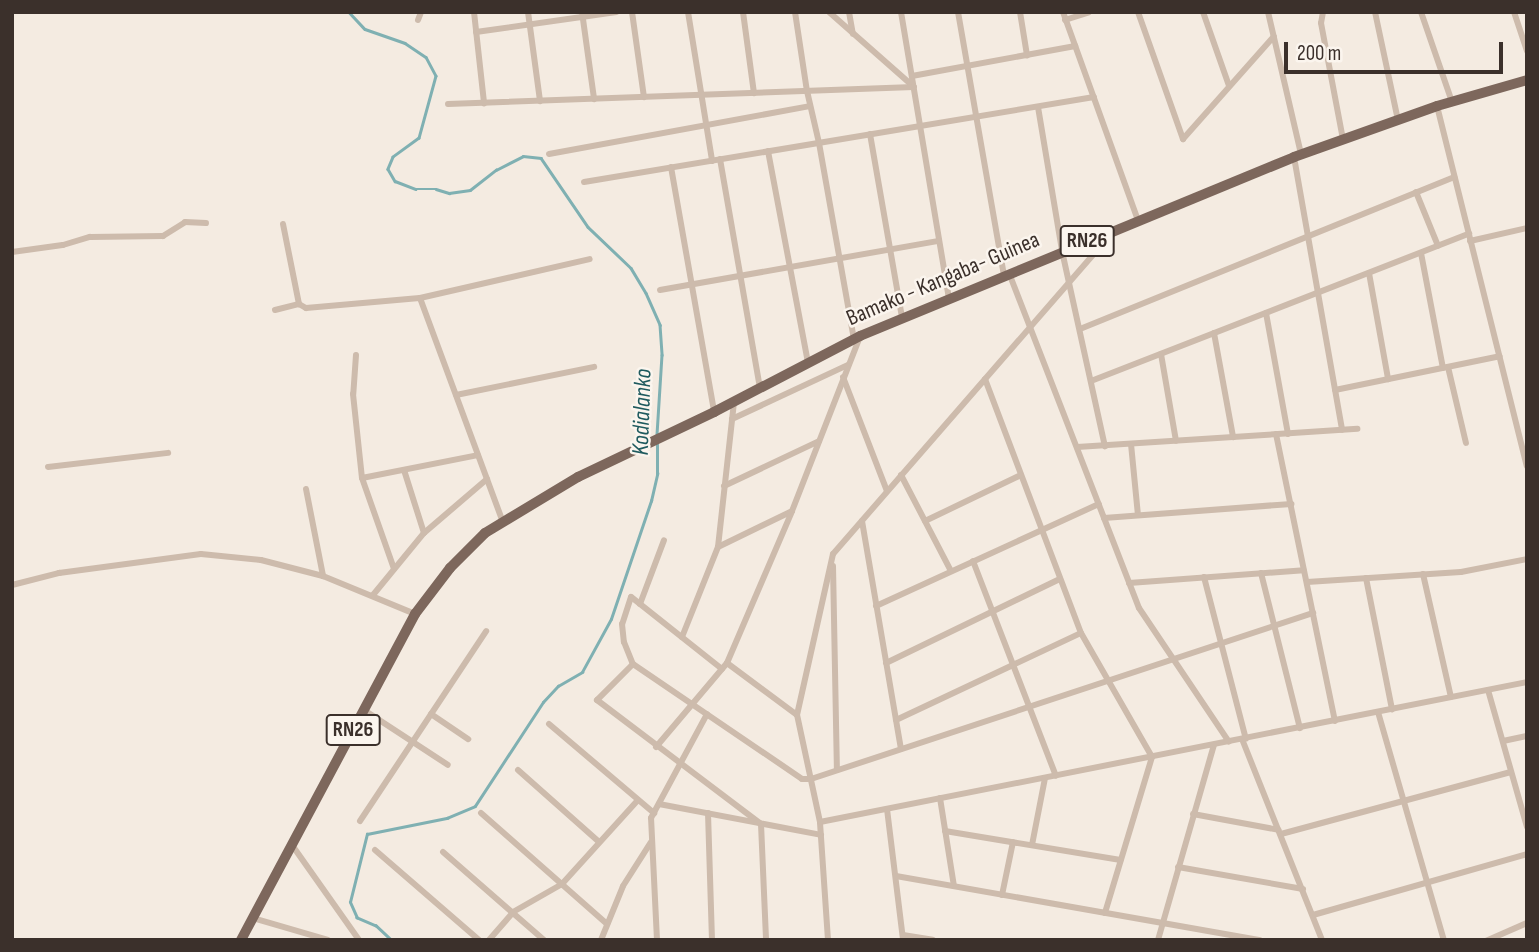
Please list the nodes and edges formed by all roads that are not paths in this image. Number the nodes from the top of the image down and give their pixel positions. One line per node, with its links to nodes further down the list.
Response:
1 (421, 12): 24 (street)
2 (474, 12): 27 (street)
3 (528, 12): 26 (street)
4 (617, 12): 23 (street)
5 (632, 12): 41 (street)
6 (688, 12): 40 (street)
7 (743, 12): 39 (street)
8 (795, 12): 38 (street)
9 (829, 12): 28 (street)
10 (849, 12): 28 (street)
11 (901, 12): 34 (street)
12 (958, 12): 33 (street)
13 (1020, 12): 32 (street)
14 (1063, 12): 25 (street)
15 (1089, 12): 25 (street)
16 (1138, 12): 36 (street)
17 (1203, 12): 36 (street)
18 (1268, 12): 29 (street)
19 (1323, 12): 56 (street)
20 (1375, 12): 52 (street)
21 (1421, 12): 45 (street)
22 (1514, 12): 31 (street)
23 (582, 15): 26 (street); 43 (street)
24 (418, 20)
25 (1066, 20): 30 (street)
26 (529, 24): 27 (street); 44 (street)
27 (476, 32): 46 (street)
28 (853, 34): 37 (street)
29 (1274, 36): 36 (street); 60 (street)
30 (1075, 46): 32 (street); 42 (street)
31 (1527, 51)
32 (1027, 55): 33 (street)
33 (967, 66): 34 (street); 51 (street)
34 (912, 76): 37 (street)
35 (1527, 80): 45 (main road, Bamako - Kangaba- Guinea / RN26)
36 (1229, 86)
37 (914, 87): 38 (street); 54 (street)
38 (807, 91): 39 (street); 48 (street)
39 (754, 93): 40 (street)
40 (702, 95): 41 (street); 53 (street)
41 (644, 97): 43 (street)
42 (1094, 97): 50 (street); 66 (street)
43 (594, 99): 44 (street)
44 (540, 101): 46 (street)
45 (1452, 102): 49 (main road, Bamako - Kangaba- Guinea / RN26)
46 (484, 103): 47 (street)
47 (447, 104)
48 (810, 106): 53 (street); 57 (street)
49 (1437, 106): 52 (main road, Bamako - Kangaba- Guinea / RN26); 63 (street)
50 (1038, 107): 51 (street); 76 (street)
51 (976, 117): 54 (street); 83 (street)
52 (1398, 120): 56 (main road, Bamako - Kangaba- Guinea / RN26)
53 (706, 125): 59 (street); 61 (street)
54 (920, 126): 55 (street); 73 (street)
55 (870, 134): 57 (street); 75 (street)
56 (1343, 139): 60 (main road, Bamako - Kangaba- Guinea / RN26)
57 (819, 143): 58 (street); 79 (street)
58 (768, 151): 61 (street); 81 (street)
59 (549, 154)
60 (1298, 156): 66 (main road, Bamako - Kangaba- Guinea / RN26); 71 (street)
61 (716, 160): 62 (street); 84 (street)
62 (671, 167): 64 (street); 86 (street)
63 (1454, 177): 65 (street); 72 (street)
64 (584, 182)
65 (1416, 192): 71 (street); 74 (street)
66 (1138, 220): 69 (main road, Bamako - Kangaba- Guinea / RN26)
67 (206, 223): 77 (street)
68 (283, 223): 91 (street)
69 (1116, 228): 76 (main road, Bamako - Kangaba- Guinea / RN26); 85 (street)
70 (1527, 228): 72 (street)
71 (1308, 236): 88 (street); 96 (street)
72 (1470, 237): 74 (street); 101 (street)
73 (939, 241): 75 (street); 90 (street)
74 (1438, 246): 78 (street)
75 (890, 250): 79 (street); 94 (street)
76 (1062, 251): 83 (main road, Bamako - Kangaba- Guinea / RN26); 85 (street)
77 (12, 252)
78 (1421, 253): 82 (street); 105 (street)
79 (840, 258): 81 (street); 98 (street)
80 (590, 259): 89 (street)
81 (790, 267): 84 (street); 102 (street)
82 (1369, 273): 88 (street); 108 (street)
83 (1007, 274): 90 (main road, Bamako - Kangaba- Guinea / RN26); 95 (street)
84 (740, 276): 86 (street); 110 (street)
85 (1070, 282): 95 (street); 96 (street)
86 (690, 285): 87 (street); 114 (street)
87 (660, 290)
88 (1318, 293): 93 (street); 111 (street)
89 (420, 298): 91 (street); 112 (street)
90 (949, 298): 94 (main road, Bamako - Kangaba- Guinea / RN26)
91 (299, 304): 92 (street)
92 (275, 310)
93 (1266, 313): 97 (street); 119 (street)
94 (901, 318): 98 (main road, Bamako - Kangaba- Guinea / RN26)
95 (1030, 327): 107 (street); 126 (street)
96 (1080, 329): 109 (street)
97 (1214, 333): 99 (street); 120 (street)
98 (857, 337): 102 (main road, Bamako - Kangaba- Guinea / RN26); 103 (street)
99 (1161, 354): 109 (street); 122 (street)
100 (356, 355): 134 (street)
101 (1500, 356): 105 (street); 129 (street)
102 (808, 363): 110 (main road, Bamako - Kangaba- Guinea / RN26)
103 (848, 365): 106 (street); 115 (street)
104 (594, 367): 112 (street)
105 (1446, 367): 108 (street); 123 (street)
106 (843, 377): 121 (street); 138 (street)
107 (985, 379): 132 (street); 133 (street)
108 (1388, 379): 111 (street)
109 (1091, 381): 125 (street)
110 (760, 388): 113 (main road, Bamako - Kangaba- Guinea / RN26)
111 (1335, 390): 117 (street)
112 (456, 395): 128 (street)
113 (734, 402): 114 (main road, Bamako - Kangaba- Guinea / RN26); 115 (street)
114 (714, 412): 146 (main road, Bamako - Kangaba- Guinea / RN26)
115 (732, 419): 136 (street)
116 (1357, 429): 117 (street)
117 (1342, 430): 119 (street)
118 (1276, 434): 119 (street); 120 (street); 140 (street)
119 (1288, 434)
120 (1233, 437): 122 (street)
121 (819, 441): 136 (street); 141 (street)
122 (1177, 441): 124 (street)
123 (1466, 443)
124 (1131, 444): 125 (street); 142 (street)
125 (1105, 446): 126 (street)
126 (1077, 447): 139 (street)
127 (168, 453): 130 (street)
128 (478, 455): 131 (street); 135 (street)
129 (1527, 466)
130 (48, 467)
131 (404, 470): 134 (street); 148 (street)
132 (901, 475): 138 (street); 145 (street)
133 (1021, 475): 145 (street); 147 (street)
134 (362, 478): 154 (street)
135 (487, 479): 146 (street); 148 (street)
136 (724, 486): 150 (street)
137 (306, 489): 159 (street)
138 (887, 491): 144 (street)
139 (1099, 504): 143 (street); 147 (street)
140 (1290, 504): 142 (street); 155 (street)
141 (792, 511): 150 (street); 178 (street)
142 (1138, 515): 143 (street)
143 (1104, 518): 164 (street)
144 (862, 521): 151 (street); 168 (street)
145 (925, 521): 156 (street)
146 (503, 522): 171 (main road, Bamako - Kangaba- Guinea / RN26)
147 (1041, 530): 153 (street); 162 (street)
148 (424, 533): 154 (street)
149 (664, 540): 167 (street)
150 (718, 547): 175 (street)
151 (832, 554): 194 (street); 212 (street)
152 (1527, 559): 158 (street)
153 (973, 561): 156 (street); 169 (street)
154 (394, 569): 166 (street)
155 (1304, 570): 157 (street); 163 (street)
156 (951, 571): 168 (street)
157 (1261, 573): 160 (street); 172 (street)
158 (1423, 574): 161 (street); 186 (street)
159 (323, 576): 165 (street); 166 (street)
160 (1204, 578): 164 (street); 176 (street)
161 (1366, 578): 163 (street); 189 (street)
162 (1060, 579): 169 (street); 174 (street)
163 (1307, 582): 170 (street)
164 (1129, 583): 177 (street)
165 (12, 585)
166 (373, 595): 171 (street)
167 (640, 604): 175 (street); 180 (street)
168 (876, 606): 179 (street)
169 (993, 611): 179 (street); 181 (street)
170 (1313, 613): 172 (street); 196 (street)
171 (415, 614): 190 (main road, Bamako - Kangaba- Guinea / RN26)
172 (1275, 625): 176 (street); 198 (street)
173 (486, 631): 192 (street)
174 (1081, 633): 181 (street); 183 (street)
175 (682, 637): 182 (street)
176 (1222, 643): 177 (street); 201 (street)
177 (1171, 660): 183 (street); 204 (street)
178 (727, 663): 182 (street); 194 (street)
179 (886, 663): 195 (street)
180 (633, 664): 187 (street); 206 (street)
181 (1014, 664): 188 (street); 195 (street)
182 (722, 669): 187 (street)
183 (1108, 681): 188 (street); 208 (street)
184 (1527, 682): 185 (street)
185 (1488, 690): 186 (street); 202 (street)
186 (1451, 697): 189 (street)
187 (692, 704): 193 (street); 206 (street)
188 (1030, 707): 207 (street); 214 (street)
189 (1392, 709): 191 (street)
190 (364, 710): 203 (street); 238 (main road, Bamako - Kangaba- Guinea / RN26)
191 (1378, 712): 196 (street); 221 (street)
192 (431, 713): 200 (street); 203 (street)
193 (707, 714): 209 (street); 216 (street)
194 (797, 715): 216 (street)
195 (896, 720): 207 (street)
196 (1335, 721): 198 (street)
197 (549, 724): 220 (street)
198 (1300, 728): 201 (street)
199 (1527, 736): 202 (street)
200 (468, 739)
201 (1244, 739): 204 (street); 233 (street)
202 (1503, 741): 213 (street)
203 (412, 742): 210 (street); 228 (street)
204 (1229, 742): 205 (street)
205 (1214, 745): 208 (street); 227 (street)
206 (656, 747): 209 (street)
207 (901, 749): 212 (street)
208 (1152, 757): 214 (street); 243 (street)
209 (680, 764): 222 (street); 230 (street)
210 (448, 765)
211 (517, 770): 236 (street)
212 (837, 770): 216 (street)
213 (1511, 772): 218 (street); 221 (street)
214 (1056, 776): 215 (street)
215 (1045, 778): 219 (street); 239 (street)
216 (811, 779): 229 (street)
217 (1527, 793): 218 (street)
218 (1518, 795): 231 (street)
219 (940, 798): 223 (street); 232 (street)
220 (638, 800): 225 (street); 236 (street)
221 (1404, 801): 233 (street); 246 (street)
222 (659, 804): 225 (street); 226 (street)
223 (887, 809): 229 (street); 245 (street)
224 (481, 813): 247 (street)
225 (654, 813): 235 (street)
226 (708, 813): 230 (street); 267 (street)
227 (1193, 814): 233 (street); 244 (street)
228 (360, 821)
229 (820, 822): 234 (street)
230 (761, 824): 234 (street); 268 (street)
231 (1527, 827)
232 (945, 831): 237 (street); 248 (street)
233 (1280, 832): 249 (street)
234 (821, 835): 270 (street)
235 (652, 840): 257 (street); 266 (street)
236 (598, 841): 247 (street)
237 (1013, 842): 239 (street); 250 (street)
238 (292, 845): 254 (main road, Bamako - Kangaba- Guinea / RN26); 261 (street)
239 (1032, 845): 243 (street)
240 (375, 850): 262 (street)
241 (443, 852): 251 (street)
242 (1527, 853): 246 (street)
243 (1121, 860): 252 (street)
244 (1178, 867): 249 (street); 255 (street)
245 (895, 876): 248 (street); 258 (street)
246 (1427, 882): 253 (street); 275 (street)
247 (562, 884): 251 (street); 257 (street)
248 (954, 887): 250 (street)
249 (1303, 889): 253 (street)
250 (1002, 895): 252 (street)
251 (513, 912): 263 (street); 264 (street)
252 (1105, 913): 255 (street)
253 (1313, 915): 274 (street)
254 (253, 918): 259 (main road, Bamako - Kangaba- Guinea / RN26); 260 (street)
255 (1161, 923): 272 (street); 273 (street)
256 (1527, 923): 276 (street)
257 (607, 924): 265 (street)
258 (903, 937): 271 (street)
259 (241, 940)
260 (328, 940)
261 (359, 940)
262 (479, 940)
263 (489, 940)
264 (544, 940)
265 (601, 940)
266 (657, 940)
267 (712, 940)
268 (766, 940)
269 (820, 940): 270 (street)
270 (828, 940)
271 (933, 940)
272 (1158, 940)
273 (1260, 940)
274 (1322, 940)
275 (1444, 940)
276 (1488, 940)

